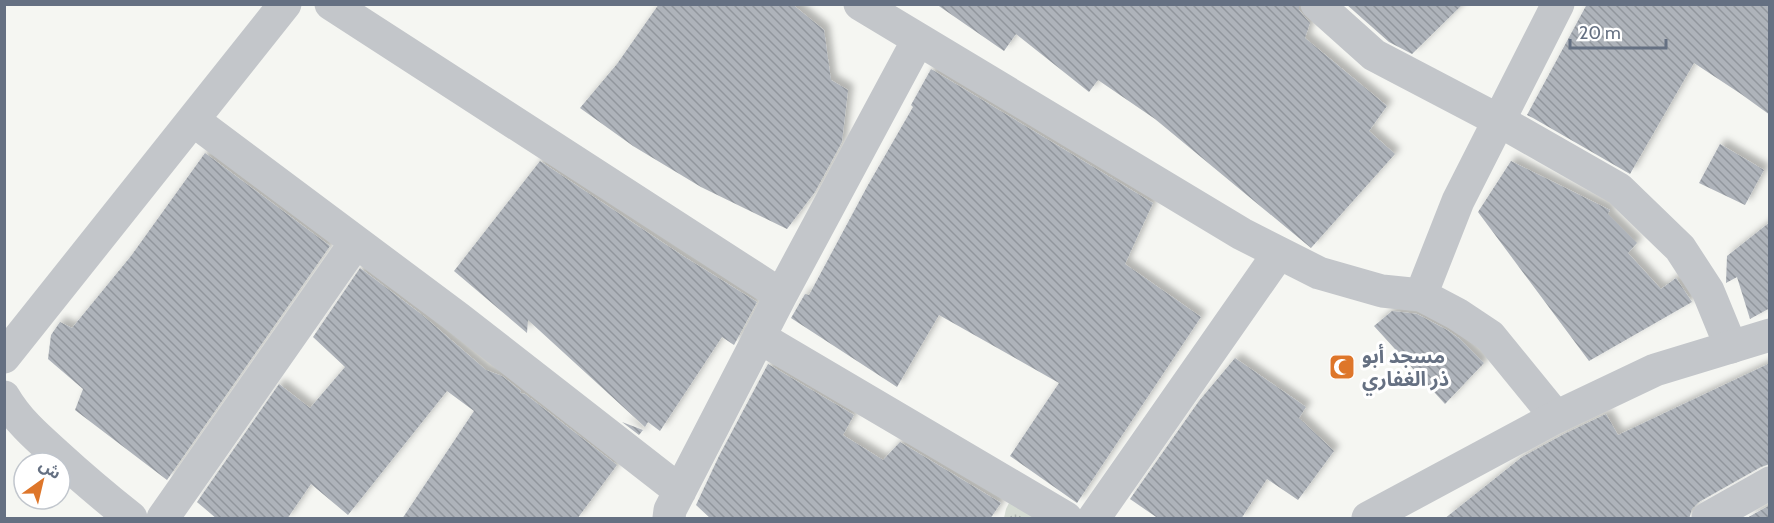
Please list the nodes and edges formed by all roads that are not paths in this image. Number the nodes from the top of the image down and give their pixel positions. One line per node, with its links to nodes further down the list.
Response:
1 (285, 4): 7 (street)
2 (331, 4): 11 (street)
3 (860, 4): 6 (street)
4 (1317, 4): 8 (street)
5 (1558, 4): 8 (street)
6 (918, 40): 10 (street); 11 (street)
7 (193, 120): 9 (street); 16 (street)
8 (1498, 120): 12 (street); 15 (street)
9 (356, 242): 20 (street); 22 (street)
10 (1279, 253): 12 (street); 24 (street)
11 (780, 295): 14 (street)
12 (1421, 295): 18 (street)
13 (1770, 335): 15 (street)
14 (759, 337): 20 (street); 23 (street)
15 (1731, 347): 18 (street)
16 (4, 357)
17 (4, 398): 21 (street)
18 (1556, 417): 25 (street)
19 (1770, 483): 26 (street)
20 (675, 505)
21 (131, 519)
22 (163, 519)
23 (1066, 519)
24 (1094, 519)
25 (1368, 519)
26 (1708, 519)

